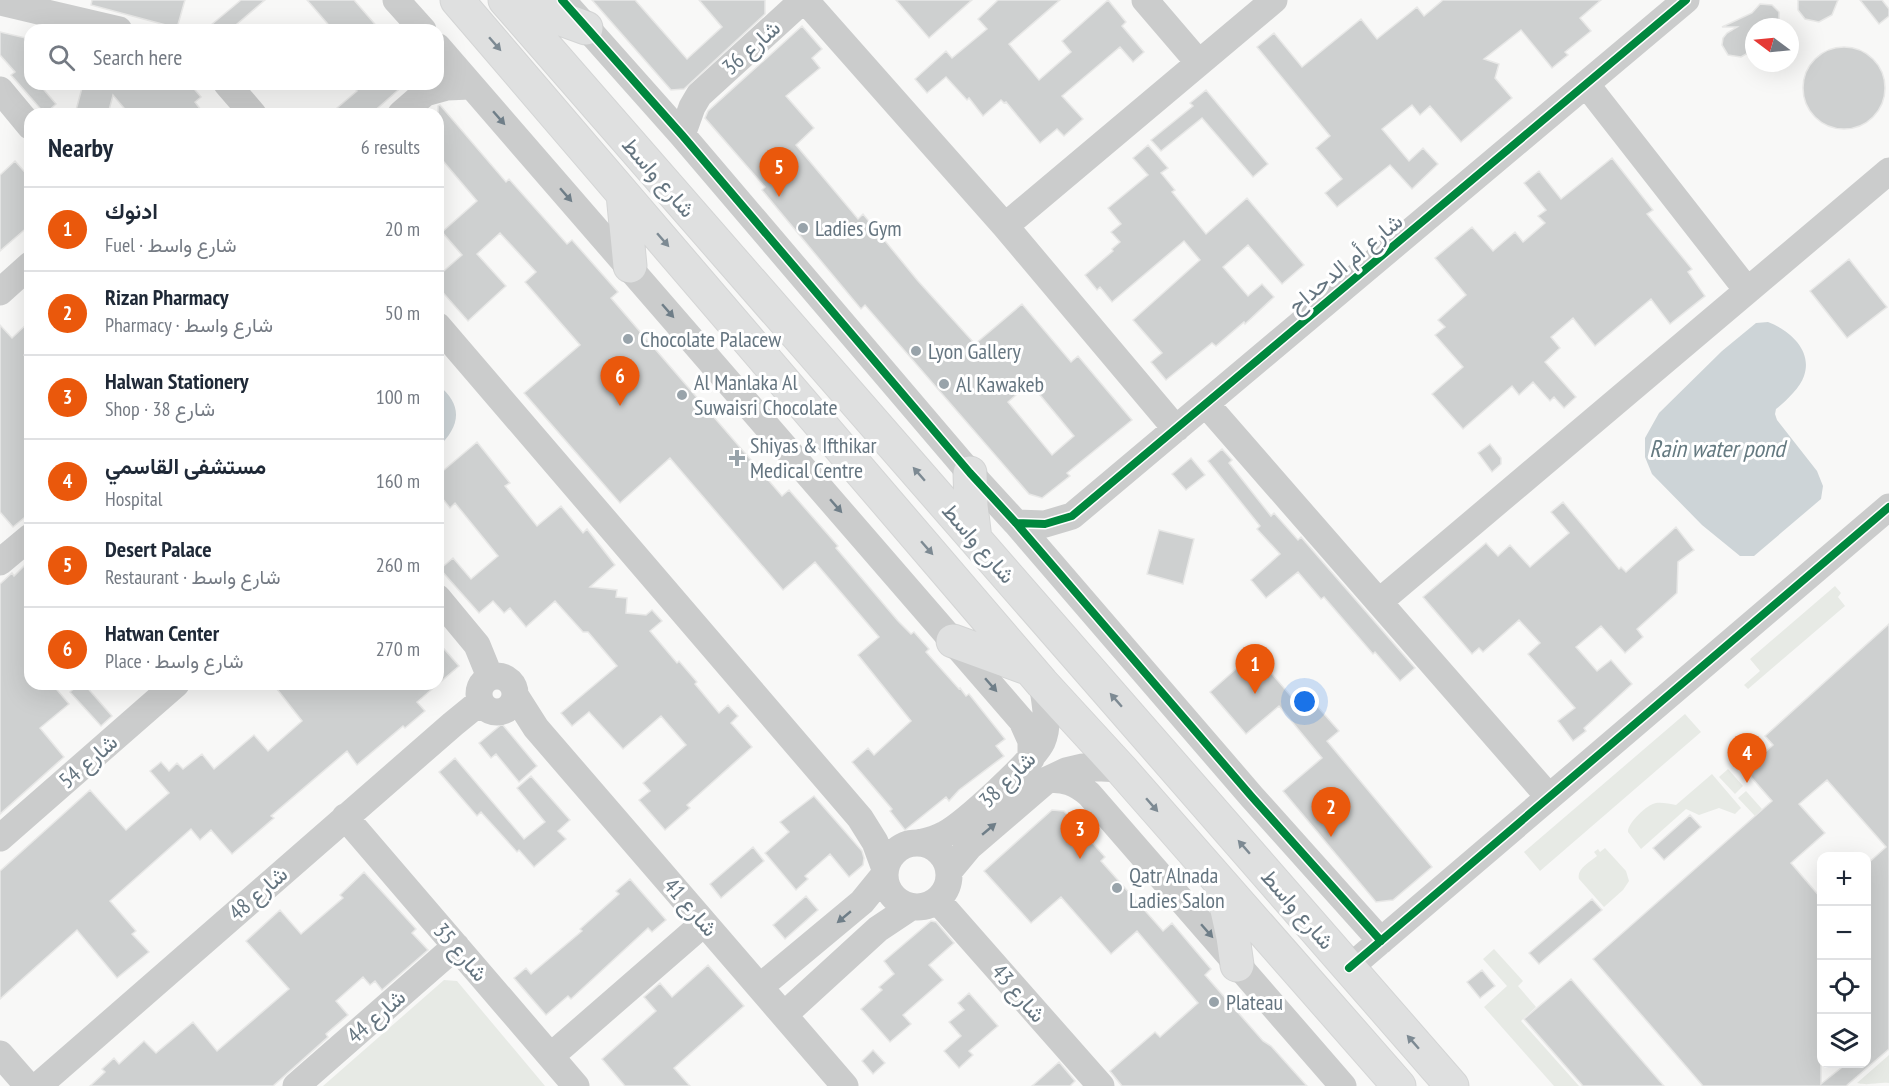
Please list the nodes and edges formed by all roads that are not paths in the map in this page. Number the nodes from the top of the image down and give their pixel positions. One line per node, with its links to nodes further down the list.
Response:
1 (396, 0): 11 (street)
2 (457, 0): 28 (main road, شارع واسط, one-way to 28)
3 (507, 0): 12 (main road); 41 (main road, شارع واسط, one-way to 3)
4 (562, 0): 12 (street)
5 (804, 0): 21 (street, شارع 36); 29 (street)
6 (1145, 0): 14 (street)
7 (1274, 0): 14 (street)
8 (1686, 0): 15 (street, شارع أم الدحداح)
9 (0, 2): 10 (street)
10 (94, 24)
11 (416, 24)
12 (586, 28): 22 (street)
13 (444, 58): 16 (street)
14 (1199, 63): 29 (street)
15 (1586, 84): 32 (street); 35 (street, شارع أم الدحداح)
16 (470, 86): 17 (street); 30 (street, one-way to 30)
17 (444, 87)
18 (0, 90): 25 (street)
19 (232, 90): 23 (street)
20 (427, 90): 24 (street)
21 (699, 95): 22 (street); 26 (street, شارع 36)
22 (649, 100): 26 (street)
23 (248, 108)
24 (407, 108)
25 (24, 119)
26 (682, 135): 37 (street)
27 (1889, 171): 32 (street)
28 (623, 194): 30 (main road); 48 (main road, شارع واسط, one-way to 48)
29 (1005, 226): 36 (street)
30 (630, 266): 47 (street, one-way to 47)
31 (24, 270): 33 (street)
32 (1747, 290): 45 (street)
33 (0, 292)
34 (444, 336): 55 (street)
35 (1206, 404): 36 (street, شارع أم الدحداح); 45 (street)
36 (1176, 429): 39 (street, شارع أم الدحداح)
37 (970, 473): 40 (street); 41 (main road)
38 (1889, 507): 53 (street)
39 (1072, 516): 40 (street, شارع أم الدحداح); 44 (street, شارع أم الدحداح)
40 (1016, 523): 44 (street)
41 (975, 539): 67 (main road, شارع واسط, one-way to 41)
42 (24, 542): 43 (street)
43 (0, 562)
44 (1056, 568): 64 (street)
45 (1379, 602): 53 (street)
46 (444, 605): 50 (street, شارع 41)
47 (952, 640): 48 (main road); 52 (street, one-way to 52)
48 (1037, 676): 51 (main road, شارع واسط); 52 (street, شارع 38)
49 (169, 690): 56 (street, شارع 54)
50 (499, 703): 54 (street, شارع 48); 63 (street, شارع 41)
51 (1120, 769): 52 (street, شارع 38); 60 (main road, شارع واسط, one-way to 60)
52 (1039, 770): 57 (street, شارع 38); 58 (street, شارع 38, one-way to 52); 66 (street, one-way to 66)
53 (1549, 797): 64 (street)
54 (345, 817): 65 (street, شارع 35); 73 (street, شارع 48)
55 (860, 818): 57 (street); 59 (street)
56 (0, 838)
57 (916, 843): 58 (street); 59 (street)
58 (949, 871): 61 (street)
59 (885, 872): 62 (street); 68 (street, one-way to 68)
60 (1221, 882): 66 (main road); 79 (main road, شارع واسط)
61 (937, 900): 62 (street); 77 (street, شارع 43)
62 (911, 907): 69 (street)
63 (704, 923): 68 (street, شارع 41); 71 (street)
64 (1381, 941): 67 (street)
65 (456, 946): 71 (street, شارع 35); 74 (street, شارع 44)
66 (1237, 965): 78 (street)
67 (1349, 968): 80 (main road, شارع واسط, one-way to 67)
68 (760, 987): 69 (street, شارع 41)
69 (784, 1015): 76 (street, شارع 41)
70 (0, 1054): 72 (street)
71 (551, 1056): 75 (street, شارع 35)
72 (28, 1086)
73 (38, 1086)
74 (296, 1086)
75 (576, 1086)
76 (845, 1086)
77 (1101, 1086)
78 (1344, 1086)
79 (1399, 1086)
80 (1452, 1086)

